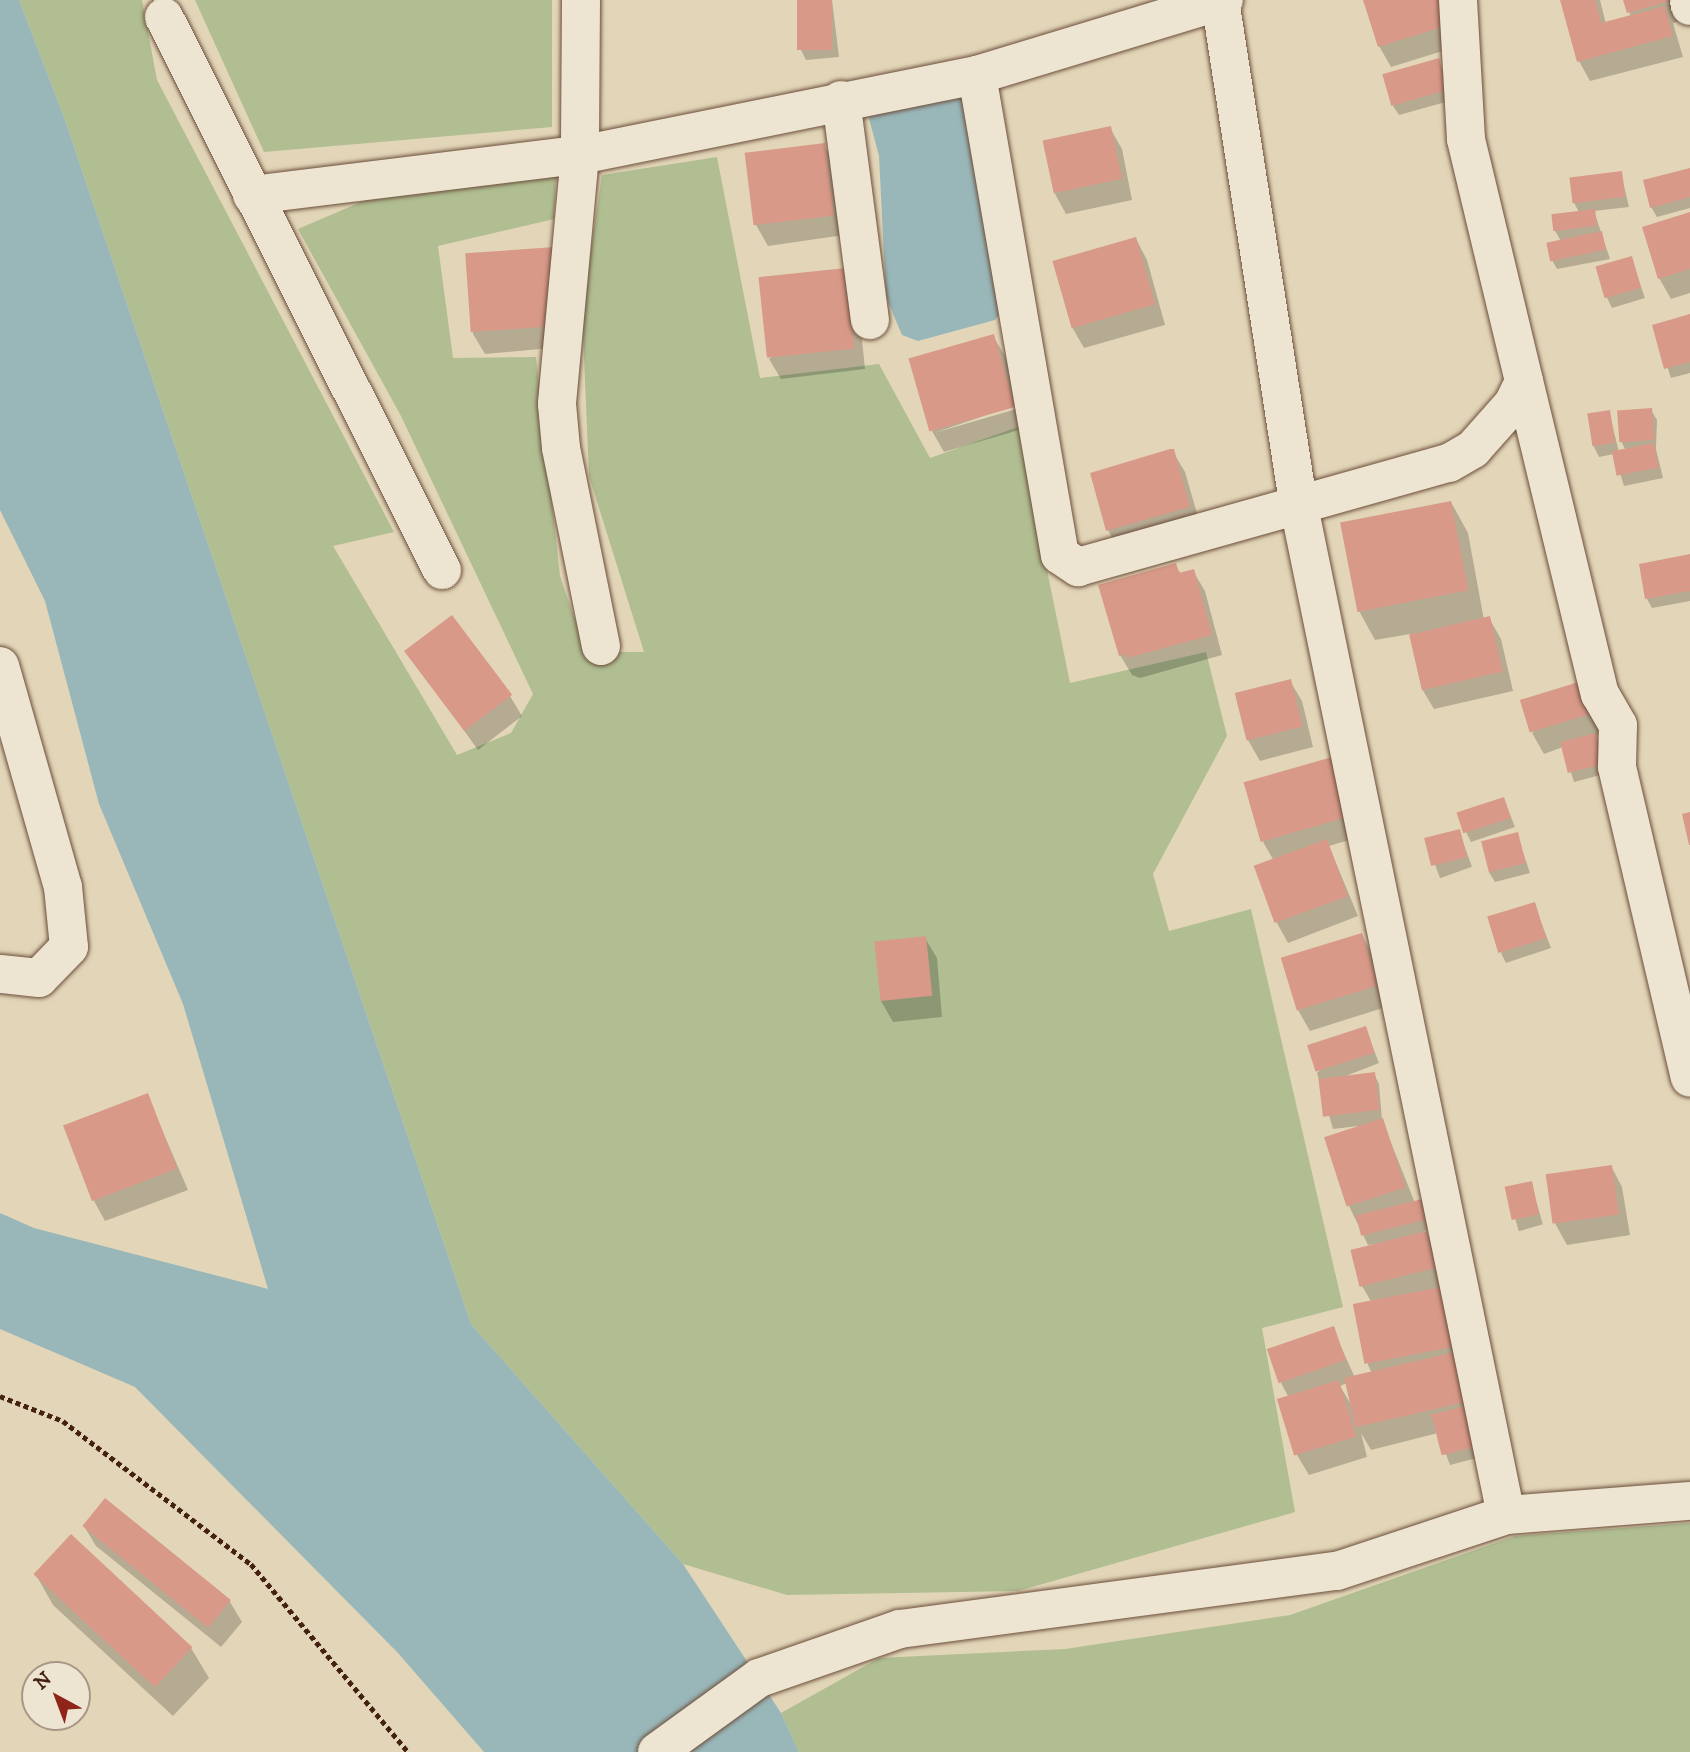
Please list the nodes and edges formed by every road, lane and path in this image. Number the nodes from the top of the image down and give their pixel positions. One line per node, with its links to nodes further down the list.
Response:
1 (581, 0): 9 (street)
2 (1458, 0): 12 (street)
3 (1689, 0): 5 (street)
4 (1221, 1): 7 (street); 13 (street)
5 (1690, 6)
6 (164, 17): 10 (street)
7 (977, 75): 8 (street); 13 (street)
8 (841, 100): 9 (street); 11 (street)
9 (580, 155): 10 (street); 15 (street)
10 (252, 195): 14 (street)
11 (870, 320)
12 (1524, 381): 13 (street); 18 (street)
13 (1298, 502): 21 (street)
14 (442, 570)
15 (601, 646)
16 (0, 666): 17 (street)
17 (0, 974)
18 (1690, 1078)
19 (0, 1396): 22 (path)
20 (1690, 1501): 21 (street)
21 (1506, 1515): 23 (street)
22 (408, 1752)
23 (657, 1752)

